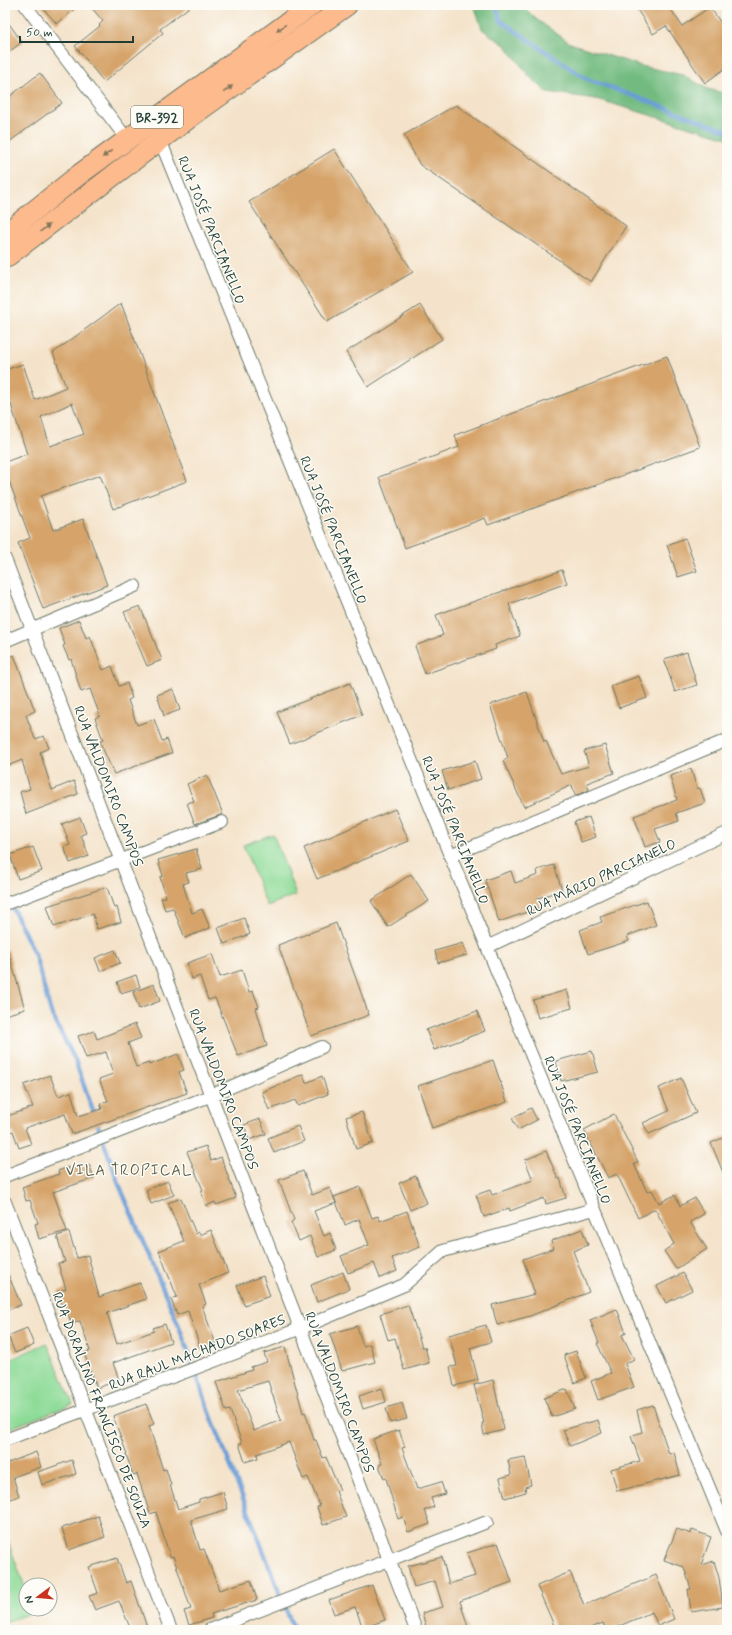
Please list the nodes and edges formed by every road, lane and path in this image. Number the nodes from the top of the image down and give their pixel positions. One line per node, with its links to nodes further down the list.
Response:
1 (25, 5): 4 (street)
2 (312, 5): 4 (highway, BR-392, one-way to 4)
3 (347, 5): 5 (highway, BR-392, one-way to 3)
4 (127, 139): 6 (highway, BR-392, one-way to 6)
5 (160, 140): 7 (highway, BR-392, one-way to 5); 15 (street, RUA JOSÉ PARCIANELLO)
6 (5, 234)
7 (5, 258)
8 (5, 559): 10 (street, RUA VALDOMIRO CAMPOS)
9 (135, 586): 10 (street)
10 (33, 631): 11 (street); 16 (street, RUA VALDOMIRO CAMPOS)
11 (5, 641)
12 (727, 740): 15 (street)
13 (222, 822): 16 (street)
14 (727, 833): 18 (street, RUA MÁRIO PARCIANELO)
15 (450, 856): 18 (street, RUA JOSÉ PARCIANELLO)
16 (121, 860): 17 (street); 20 (street, RUA VALDOMIRO CAMPOS)
17 (5, 904)
18 (487, 947): 23 (street, RUA JOSÉ PARCIANELLO)
19 (322, 1047): 20 (street)
20 (210, 1096): 21 (street); 24 (street, RUA VALDOMIRO CAMPOS)
21 (5, 1176)
22 (5, 1202): 25 (street, RUA DORALINO FRANCISCO DE SOUZA)
23 (594, 1209): 24 (street, RUA RAUL MACHADO SOARES); 28 (street, RUA JOSÉ PARCIANELLO)
24 (299, 1329): 25 (street, RUA RAUL MACHADO SOARES); 29 (street, RUA VALDOMIRO CAMPOS)
25 (86, 1410): 26 (street, RUA RAUL MACHADO SOARES); 30 (street, RUA DORALINO FRANCISCO DE SOUZA)
26 (5, 1440)
27 (486, 1522): 29 (street)
28 (727, 1531)
29 (389, 1559): 31 (street); 32 (street, RUA VALDOMIRO CAMPOS)
30 (171, 1630)
31 (209, 1630)
32 (416, 1630)

